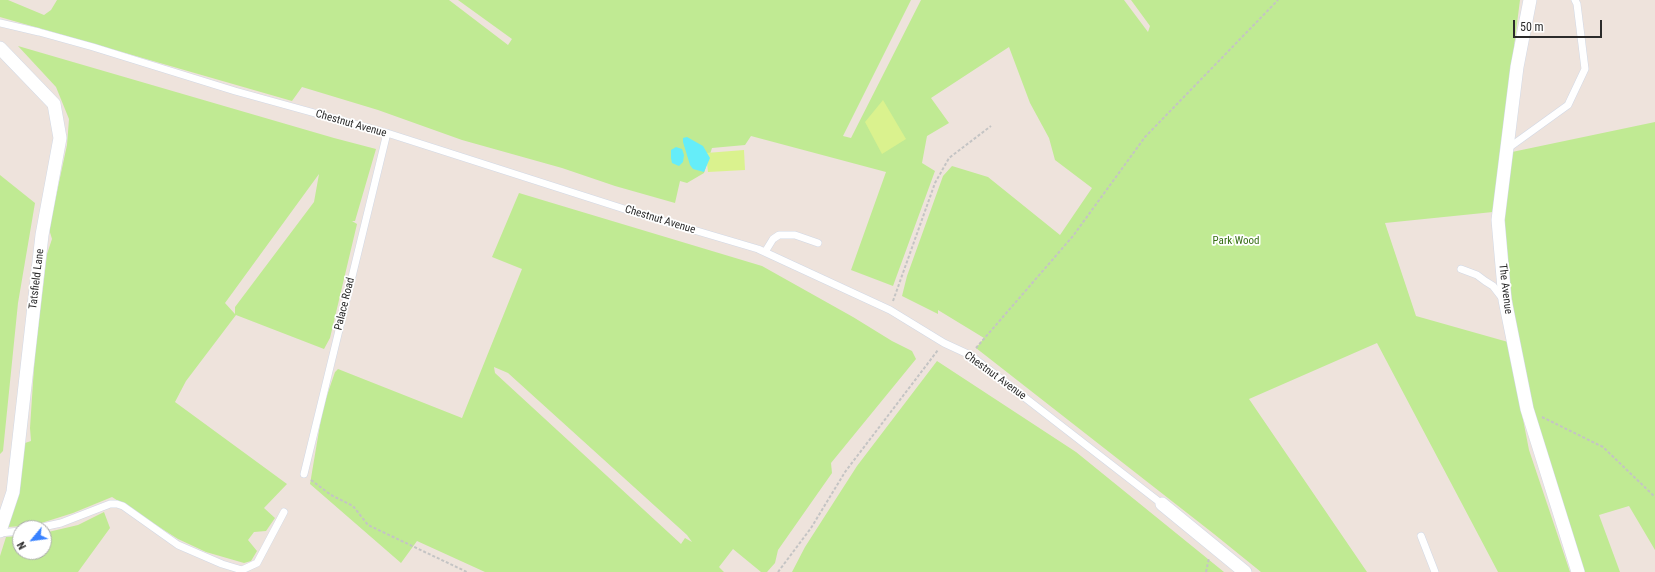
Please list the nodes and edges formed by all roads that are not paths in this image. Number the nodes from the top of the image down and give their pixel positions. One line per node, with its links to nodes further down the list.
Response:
1 (1530, 0): 6 (street, The Avenue)
2 (1575, 0): 6 (lane)
3 (0, 23): 5 (lane, Chestnut Avenue)
4 (0, 48): 16 (street, Tatsfield Lane)
5 (387, 133): 8 (lane, Chestnut Avenue); 11 (lane, Palace Road)
6 (1507, 149): 10 (street, The Avenue)
7 (818, 243): 8 (lane)
8 (765, 252): 12 (lane, Chestnut Avenue)
9 (1461, 270): 10 (lane)
10 (1506, 302): 20 (street, The Avenue)
11 (304, 474)
12 (1162, 504): 18 (street, Chestnut Avenue)
13 (284, 512): 14 (lane)
14 (52, 525)
15 (12, 531): 16 (lane)
16 (0, 532)
17 (1421, 536): 19 (lane)
18 (1245, 572)
19 (1435, 572)
20 (1578, 572)

